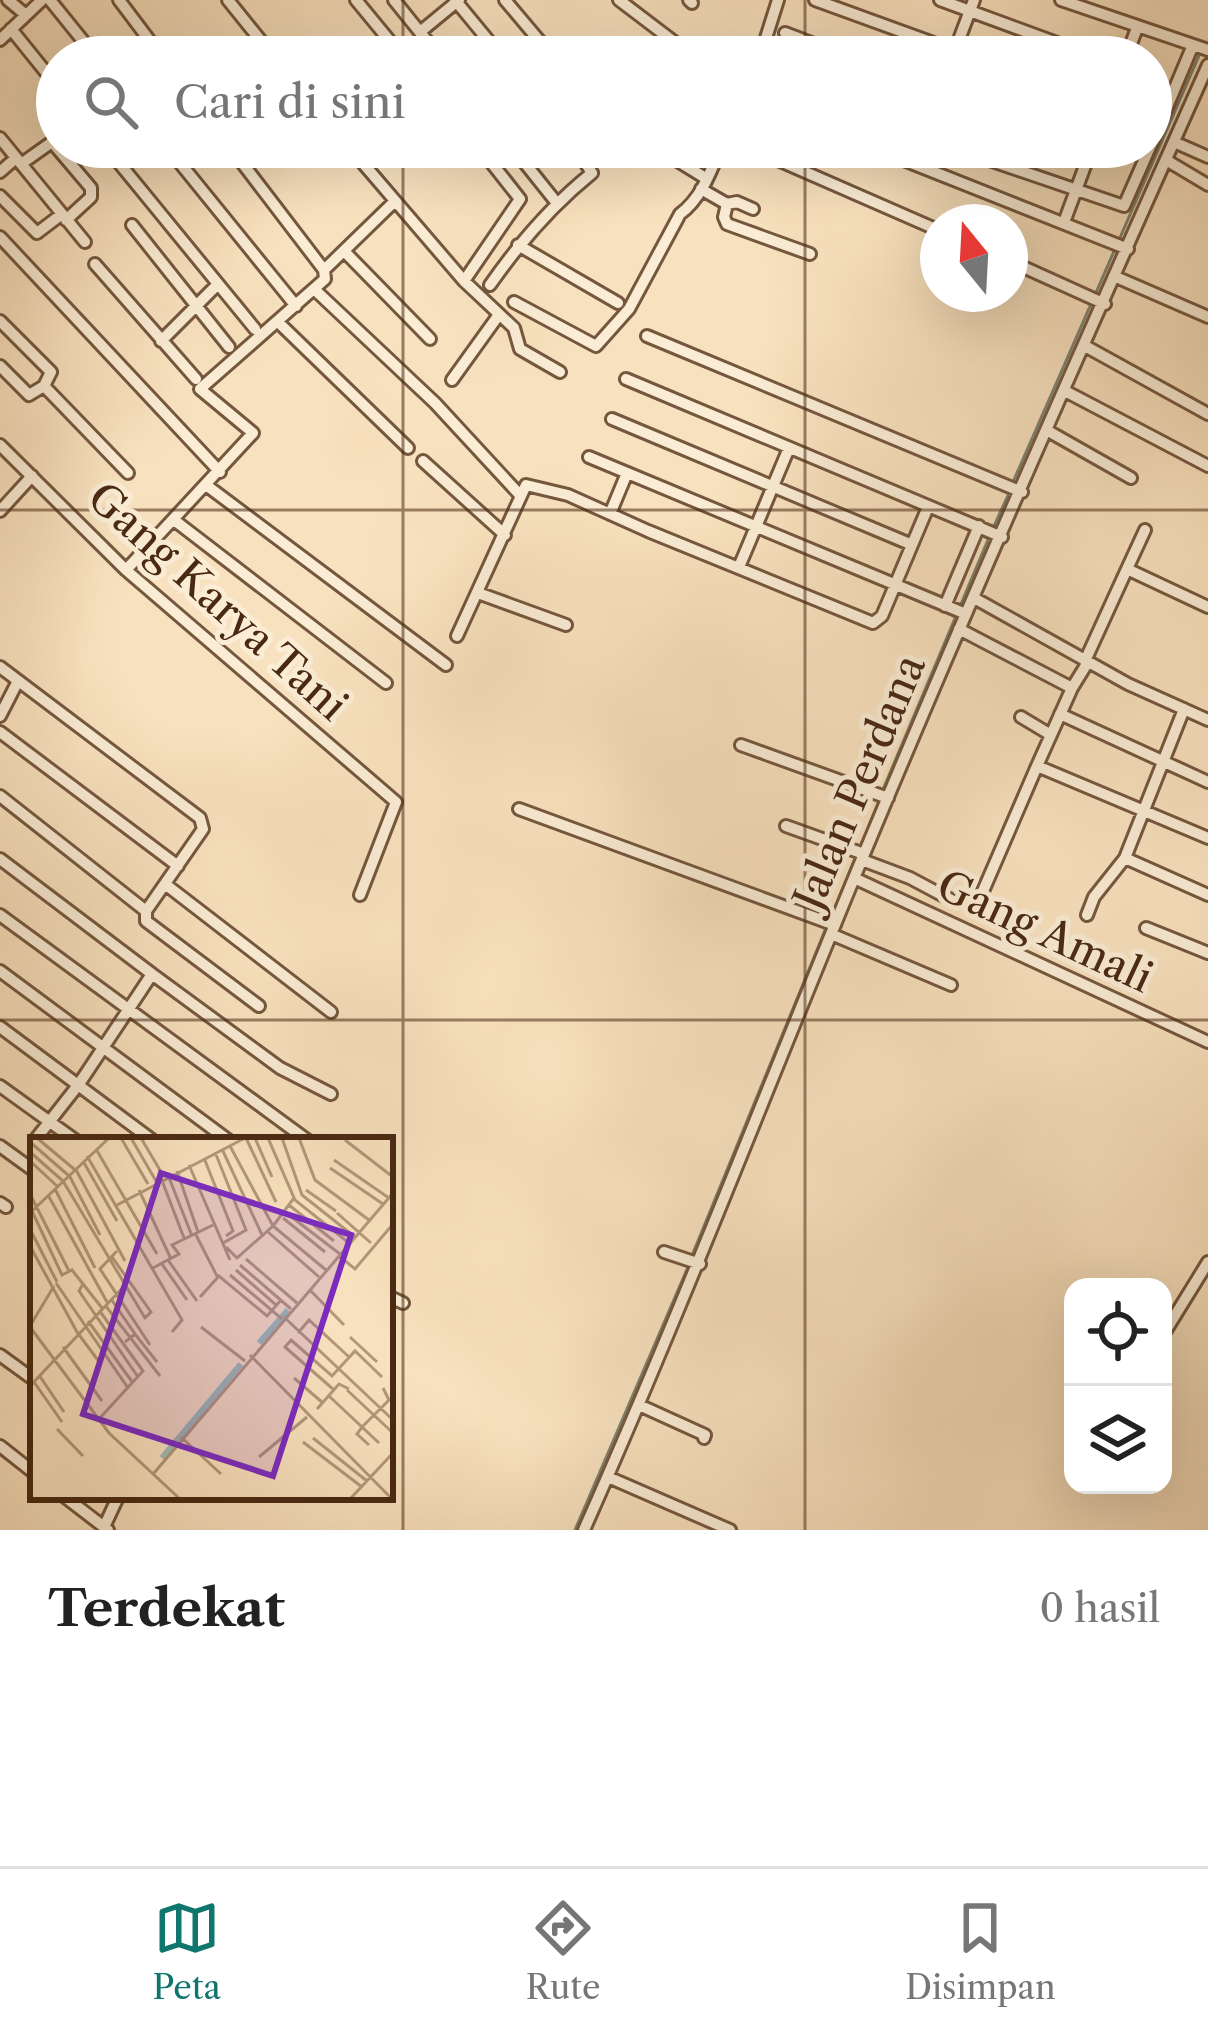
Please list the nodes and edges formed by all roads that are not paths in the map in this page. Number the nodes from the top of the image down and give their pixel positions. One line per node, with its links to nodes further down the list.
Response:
1 (8, 0): 15 (street)
2 (46, 0): 15 (street); 20 (street)
3 (119, 0): 21 (street)
4 (228, 0): 22 (street)
5 (356, 0): 23 (street)
6 (394, 0): 18 (street)
7 (505, 0): 26 (street)
8 (620, 0): 27 (street)
9 (778, 0): 28 (street)
10 (815, 0): 30 (street)
11 (940, 0): 14 (street)
12 (1061, 0): 16 (street)
13 (457, 1): 18 (street); 25 (street)
14 (972, 6): 31 (street); 32 (street)
15 (26, 15): 17 (street)
16 (1137, 28): 33 (street); 34 (street)
17 (11, 29): 35 (street); 37 (street)
18 (420, 32): 24 (street)
19 (785, 33): 29 (street)
20 (78, 36)
21 (146, 36)
22 (257, 36)
23 (386, 36)
24 (423, 36)
25 (485, 36)
26 (535, 36)
27 (667, 36)
28 (767, 36)
29 (793, 36)
30 (907, 36)
31 (960, 36)
32 (1044, 36)
33 (1134, 36)
34 (1163, 36)
35 (0, 40)
36 (1199, 47): 39 (street)
37 (36, 60)
38 (1208, 65): 41 (street, Jalan Perdana)
39 (1172, 97)
40 (1172, 132): 41 (street)
41 (1176, 134): 43 (street, Jalan Perdana); 45 (street)
42 (0, 138): 46 (street)
43 (1172, 144)
44 (36, 151): 46 (street)
45 (1208, 157)
46 (19, 161): 64 (street); 74 (street)
47 (1172, 164): 66 (street)
48 (74, 168): 74 (street)
49 (123, 168): 89 (street)
50 (184, 168): 95 (street)
51 (246, 168): 86 (street)
52 (367, 168): 69 (street)
53 (496, 168): 88 (street)
54 (529, 168): 70 (street)
55 (591, 168): 70 (street)
56 (683, 168): 65 (street)
57 (711, 168): 65 (street)
58 (796, 168): 76 (street)
59 (924, 168): 81 (street)
60 (1010, 168): 67 (street)
61 (1083, 168): 67 (street)
62 (1144, 168): 73 (street)
63 (1161, 168): 73 (street, Jalan Perdana)
64 (0, 172)
65 (704, 184): 71 (street); 93 (street)
66 (1208, 185)
67 (1075, 191): 73 (street); 75 (street)
68 (0, 196): 74 (street)
69 (395, 201): 82 (street); 88 (street)
70 (556, 202): 80 (street)
71 (727, 204): 72 (street); 83 (street)
72 (753, 209)
73 (1133, 210): 81 (street, Jalan Perdana)
74 (64, 217): 79 (street)
75 (1066, 217)
76 (920, 222)
77 (133, 225): 96 (street)
78 (0, 237): 123 (street)
79 (85, 242)
80 (518, 245): 90 (street); 94 (street)
81 (1120, 245): 87 (street, Jalan Perdana)
82 (344, 252): 86 (street); 104 (street)
83 (810, 254)
84 (95, 264): 103 (street)
85 (1028, 268): 92 (street)
86 (324, 270): 91 (street)
87 (1116, 277): 92 (street, Jalan Perdana); 98 (street)
88 (464, 281): 97 (street)
89 (218, 284): 96 (street); 101 (street)
90 (490, 285)
91 (314, 289): 95 (street); 131 (street)
92 (1098, 300): 106 (street, Jalan Perdana)
93 (514, 302)
94 (618, 302)
95 (296, 306): 100 (street)
96 (197, 309): 103 (street); 105 (street)
97 (497, 316): 108 (street); 111 (street)
98 (1208, 317)
99 (0, 321): 112 (street)
100 (278, 322): 118 (street); 123 (street)
101 (255, 329)
102 (647, 336): 130 (street)
103 (161, 340): 109 (street)
104 (430, 340)
105 (229, 346)
106 (1085, 346): 113 (street, Jalan Perdana); 114 (street)
107 (0, 366): 112 (street)
108 (560, 372)
109 (196, 379)
110 (626, 379): 119 (street)
111 (452, 380)
112 (44, 386): 124 (street)
113 (1065, 391): 116 (street, Jalan Perdana); 122 (street)
114 (1208, 415)
115 (612, 419): 129 (street)
116 (1048, 431): 127 (street); 130 (street, Jalan Perdana)
117 (0, 445): 126 (street, Gang Karya Tani)
118 (408, 448)
119 (789, 448): 129 (street); 132 (street)
120 (589, 457): 125 (street)
121 (423, 461): 139 (street)
122 (1208, 466)
123 (220, 472): 128 (street)
124 (128, 473)
125 (627, 473): 134 (street); 137 (street)
126 (32, 476): 133 (street); 144 (street, Gang Karya Tani)
127 (1131, 478)
128 (206, 485): 135 (street); 154 (street)
129 (772, 487): 137 (street); 141 (street)
130 (1016, 490): 140 (street, Jalan Perdana)
131 (520, 495): 134 (street); 139 (street)
132 (928, 507): 136 (street); 141 (street)
133 (0, 511)
134 (610, 514): 142 (street)
135 (174, 520): 144 (street); 157 (street)
136 (981, 527): 140 (street); 149 (street)
137 (755, 528): 142 (street); 145 (street)
138 (1145, 530): 143 (street)
139 (505, 535): 146 (street)
140 (999, 535): 147 (street, Jalan Perdana)
141 (910, 544): 145 (street)
142 (740, 568): 145 (street)
143 (1127, 569): 148 (street); 153 (street)
144 (126, 570): 182 (street, Gang Karya Tani)
145 (894, 585): 149 (street)
146 (478, 593): 150 (street); 152 (street)
147 (974, 598): 149 (street, Jalan Perdana); 153 (street)
148 (1208, 608)
149 (956, 610): 151 (street, Jalan Perdana)
150 (566, 625)
151 (959, 629): 158 (street); 171 (street, Jalan Perdana)
152 (457, 636)
153 (1086, 662): 158 (street); 159 (street)
154 (446, 665)
155 (0, 667): 156 (street)
156 (18, 681): 161 (street); 179 (street)
157 (386, 683)
158 (1072, 688): 160 (street)
159 (1184, 709): 163 (street); 167 (street)
160 (1060, 714): 165 (street); 167 (street)
161 (0, 716)
162 (1021, 717): 165 (street)
163 (1208, 720)
164 (0, 732): 179 (street)
165 (1051, 735): 168 (street)
166 (741, 745): 171 (street)
167 (1161, 763): 169 (street); 173 (street)
168 (1037, 766): 173 (street); 185 (street)
169 (1208, 782)
170 (0, 796): 186 (street)
171 (883, 796): 176 (street, Jalan Perdana)
172 (519, 809): 189 (street)
173 (1143, 811): 175 (street); 177 (street)
174 (786, 826): 176 (street)
175 (1208, 838)
176 (863, 857): 180 (street, Jalan Perdana); 184 (street)
177 (1125, 858): 183 (street); 188 (street)
178 (0, 859): 193 (street)
179 (178, 866): 181 (street)
180 (854, 878): 189 (street, Jalan Perdana); 199 (street, Gang Amali)
181 (165, 884): 186 (street); 197 (street)
182 (360, 895)
183 (1208, 895)
184 (956, 902)
185 (977, 905)
186 (146, 911): 195 (street)
187 (0, 915): 196 (street)
188 (1087, 915)
189 (831, 926): 194 (street); 215 (street, Jalan Perdana)
190 (1146, 928): 191 (street)
191 (1208, 952)
192 (0, 970): 200 (street)
193 (152, 974): 196 (street); 203 (street)
194 (951, 985)
195 (260, 1006)
196 (126, 1008): 200 (street); 209 (street)
197 (331, 1012)
198 (0, 1027): 201 (street)
199 (1208, 1042)
200 (101, 1049): 201 (street); 208 (street)
201 (79, 1084): 204 (street); 207 (street)
202 (0, 1086): 204 (street)
203 (331, 1094)
204 (50, 1122): 205 (street); 206 (street)
205 (37, 1137)
206 (71, 1137)
207 (148, 1137)
208 (224, 1137)
209 (303, 1137)
210 (0, 1146): 212 (street)
211 (30, 1146): 212 (street)
212 (19, 1160): 213 (street)
213 (30, 1167)
214 (664, 1252): 215 (street)
215 (693, 1262): 222 (street, Jalan Perdana)
216 (1208, 1262): 219 (street)
217 (393, 1298): 218 (street)
218 (403, 1303)
219 (1172, 1320)
220 (0, 1355): 221 (street)
221 (30, 1377)
222 (639, 1405): 223 (street); 226 (street, Jalan Perdana)
223 (704, 1438)
224 (0, 1446): 225 (street)
225 (30, 1470)
226 (608, 1477): 230 (street, Jalan Perdana); 231 (street)
227 (69, 1500): 229 (street)
228 (117, 1500): 229 (street)
229 (106, 1528)
230 (584, 1530)
231 (730, 1530)

